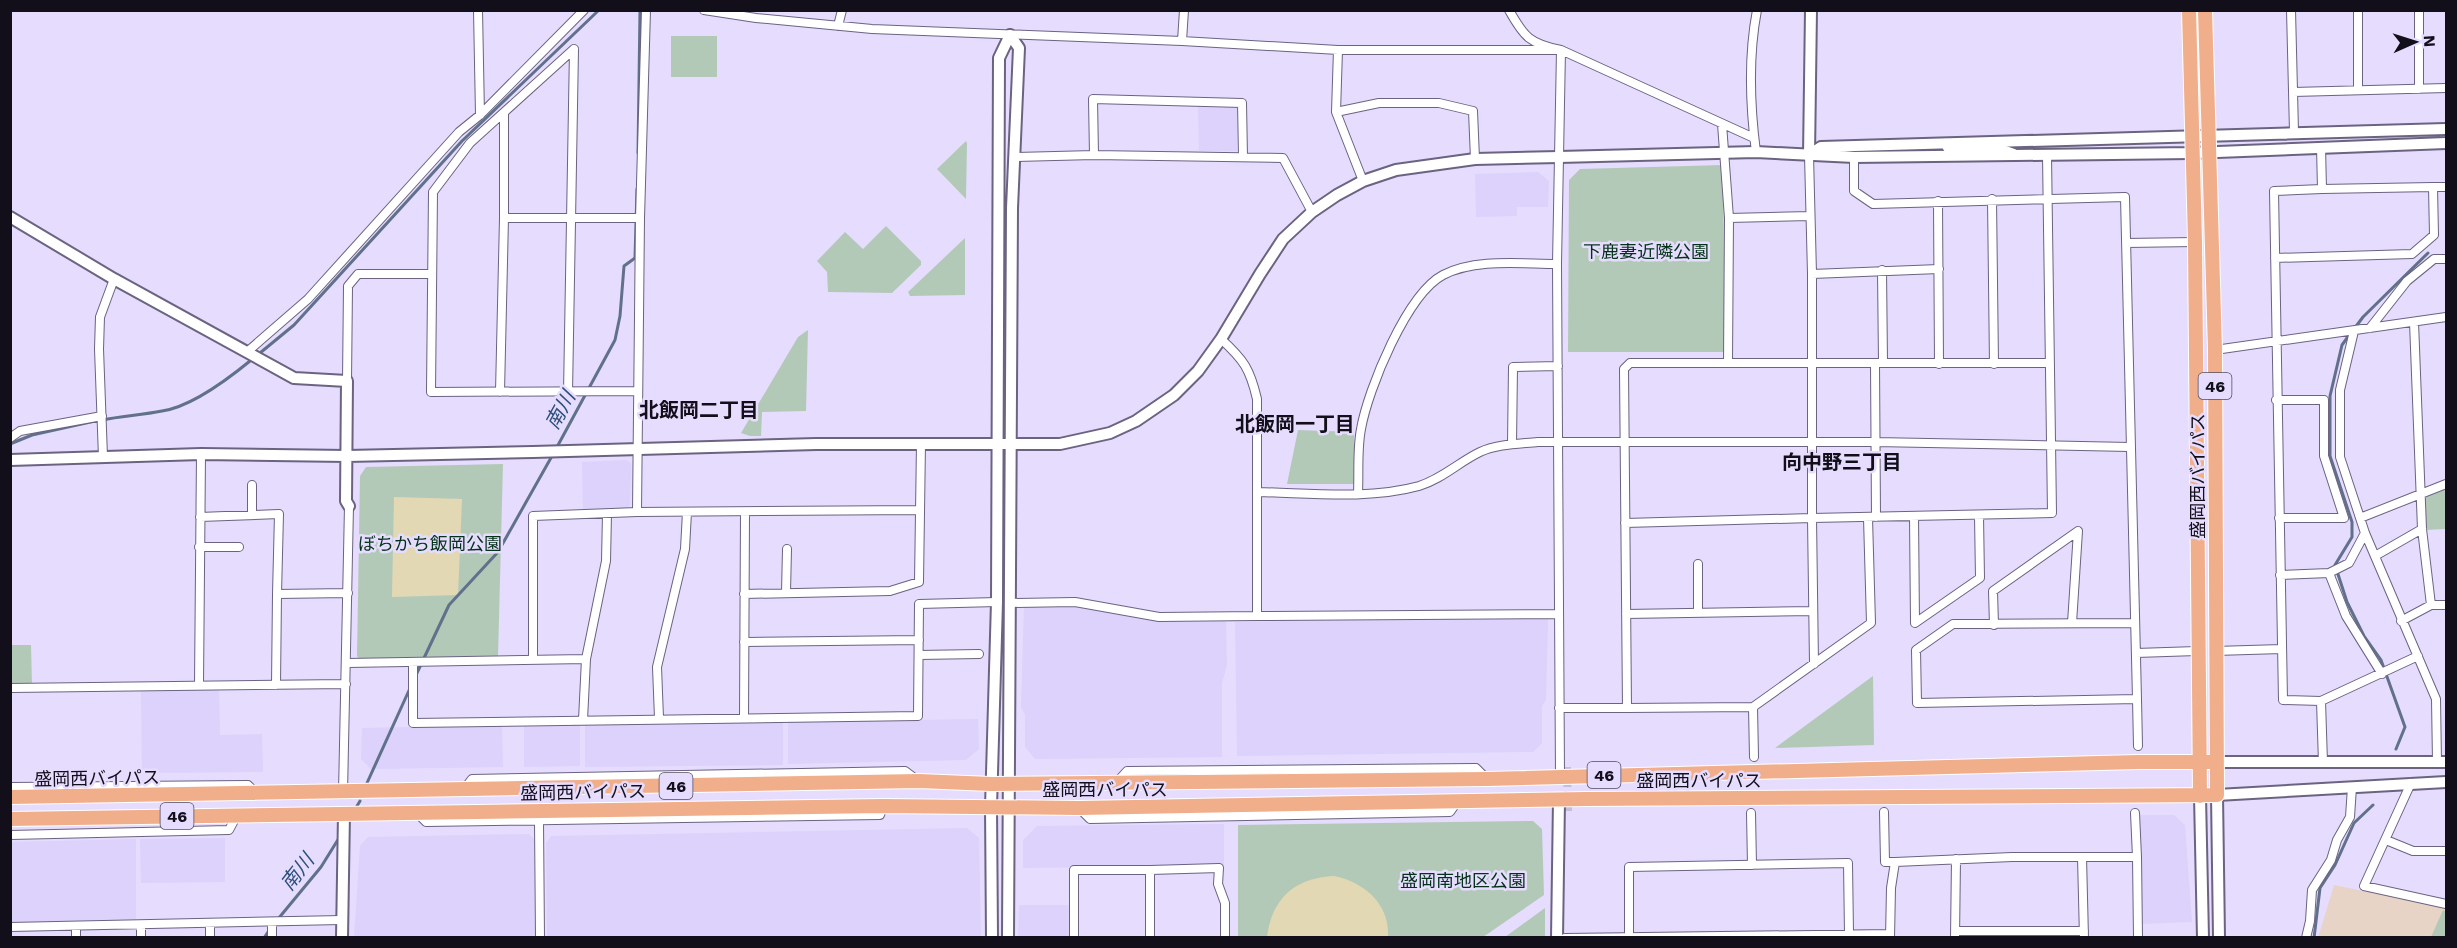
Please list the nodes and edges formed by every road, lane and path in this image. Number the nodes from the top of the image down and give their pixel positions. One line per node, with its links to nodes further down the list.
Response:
1 (478, 10): 26 (street)
2 (584, 10): 26 (street)
3 (646, 10): 61 (street)
4 (704, 10): 15 (street)
5 (842, 10): 15 (street)
6 (1184, 10): 17 (street)
7 (1509, 10): 19 (street)
8 (1757, 10): 32 (street)
9 (1811, 10): 41 (street)
10 (2189, 10): 31 (highway, 盛岡西バイパス / 46)
11 (2205, 10): 30 (highway, 盛岡西バイパス / 46)
12 (2291, 10): 23 (street)
13 (2358, 10): 22 (street)
14 (2419, 10): 21 (street)
15 (838, 26): 16 (street)
16 (1010, 35): 17 (street); 44 (street); 98 (street)
17 (1182, 41): 18 (street)
18 (1338, 50): 19 (street); 24 (street)
19 (1561, 50): 27 (street); 46 (street)
20 (2446, 88): 21 (street)
21 (2419, 89): 22 (street)
22 (2358, 90): 23 (street)
23 (2293, 92): 29 (street)
24 (1336, 112): 48 (street); 49 (street)
25 (504, 114): 59 (street); 60 (street); 70 (street)
26 (480, 115): 80 (street)
27 (1722, 124): 32 (street); 39 (street)
28 (2446, 129): 29 (street)
29 (2294, 132): 30 (street)
30 (2207, 135): 31 (street); 37 (highway, 盛岡西バイパス / 46)
31 (2192, 136): 33 (street); 38 (highway, 盛岡西バイパス / 46)
32 (1754, 138): 36 (street)
33 (1945, 143): 41 (street); 42 (street)
34 (2446, 143): 35 (street)
35 (2321, 147): 37 (street); 52 (street)
36 (1756, 152): 39 (street); 41 (street)
37 (2208, 152): 38 (street); 79 (highway, 盛岡西バイパス / 46)
38 (2192, 153): 43 (street); 63 (highway, 盛岡西バイパス / 46)
39 (1725, 154): 46 (street); 62 (street)
40 (1094, 155): 44 (street); 45 (street); 45 (street)
41 (1809, 155): 47 (street); 57 (street)
42 (2021, 155): 43 (street); 47 (street)
43 (2048, 155): 53 (street)
44 (1015, 157): 99 (street)
45 (1243, 157): 56 (street)
46 (1559, 157): 48 (street); 67 (street)
47 (1854, 157): 55 (street)
48 (1475, 159): 49 (street)
49 (1363, 181): 56 (street)
50 (2433, 187): 51 (street); 52 (street); 65 (street)
51 (2446, 187)
52 (2322, 189): 65 (street)
53 (2048, 198): 54 (street); 64 (street); 84 (street)
54 (1992, 199): 55 (street); 86 (street)
55 (1938, 201): 68 (street)
56 (1312, 212): 77 (street)
57 (1810, 216): 62 (street); 71 (street)
58 (10, 217): 72 (street)
59 (572, 217): 60 (street); 61 (street); 91 (street)
60 (504, 218): 90 (street)
61 (640, 218): 89 (street)
62 (1729, 218): 82 (street)
63 (2195, 242): 64 (street); 159 (highway, 盛岡西バイパス / 46)
64 (2126, 243): 104 (street)
65 (2275, 258): 78 (street)
66 (2446, 259): 75 (street)
67 (1557, 264): 87 (street); 113 (street)
68 (1940, 269): 69 (street); 85 (street)
69 (1882, 270): 71 (street); 83 (street)
70 (432, 274): 88 (street); 90 (street)
71 (1812, 274): 81 (street)
72 (114, 279): 80 (street); 93 (street)
73 (2446, 317): 74 (street)
74 (2414, 322): 75 (street); 114 (street)
75 (2370, 328): 76 (street)
76 (2354, 331): 78 (street); 128 (street)
77 (1221, 339): 99 (street); 112 (street)
78 (2275, 341): 79 (street); 92 (street)
79 (2215, 350): 160 (highway, 盛岡西バイパス / 46)
80 (247, 352): 88 (street)
81 (1810, 362): 82 (street); 83 (street); 102 (street)
82 (1728, 363): 101 (street)
83 (1879, 363): 85 (street); 95 (street)
84 (2049, 363): 86 (street); 103 (street)
85 (1939, 364): 86 (street)
86 (1994, 364)
87 (1558, 366): 97 (street); 100 (street)
88 (346, 381): 107 (street)
89 (638, 391): 91 (street); 105 (street)
90 (500, 392): 91 (street)
91 (568, 393)
92 (2276, 400): 127 (street); 127 (street)
93 (103, 418): 94 (street); 108 (street)
94 (10, 438)
95 (1875, 442): 102 (street); 103 (street); 126 (street)
96 (921, 443): 98 (street); 105 (street); 116 (street)
97 (1559, 443): 100 (street); 101 (street); 149 (street)
98 (997, 444): 99 (street); 143 (street)
99 (1012, 444): 144 (street)
100 (1512, 444): 113 (street)
101 (1624, 444): 102 (street); 129 (street)
102 (1811, 444): 125 (street)
103 (2051, 444): 104 (street); 123 (street)
104 (2130, 447): 154 (street)
105 (637, 450): 107 (street); 117 (street)
106 (201, 454): 107 (street); 108 (street); 124 (street)
107 (346, 456): 115 (street)
108 (103, 457): 109 (street)
109 (10, 460)
110 (2446, 484): 114 (street)
111 (252, 486): 121 (street)
112 (1258, 492): 113 (street); 151 (street)
113 (1358, 493)
114 (2421, 494): 128 (street); 130 (street)
115 (349, 506): 140 (street)
116 (920, 510): 119 (street); 139 (street)
117 (637, 512): 118 (street); 120 (street)
118 (687, 512): 119 (street); 182 (street)
119 (745, 512): 142 (street)
120 (606, 514): 165 (street); 166 (street)
121 (252, 515): 124 (street); 141 (street)
122 (1914, 516): 123 (street); 123 (street); 126 (street)
123 (1979, 516)
124 (200, 517): 132 (street)
125 (1812, 518): 126 (street); 129 (street); 147 (street)
126 (1872, 518): 169 (street)
127 (2279, 518): 138 (street)
128 (2360, 518): 131 (street)
129 (1625, 523): 150 (street)
130 (2422, 529): 135 (street); 145 (street)
131 (2365, 533): 135 (street); 137 (street)
132 (199, 546): 133 (street); 172 (street)
133 (239, 547)
134 (787, 549): 139 (street)
135 (2374, 556): 152 (street)
136 (1698, 564): 148 (street)
137 (2329, 573): 138 (street); 170 (street)
138 (2280, 575): 158 (street)
139 (786, 592): 142 (street)
140 (348, 593): 141 (street); 168 (street)
141 (278, 594): 173 (street)
142 (744, 594): 157 (street)
143 (997, 602): 156 (street); 194 (street)
144 (1010, 603): 151 (street); 195 (street)
145 (2431, 605): 146 (street); 152 (street)
146 (2446, 605)
147 (1813, 611): 148 (street); 169 (street)
148 (1698, 613): 150 (street)
149 (1559, 614): 151 (street); 180 (street)
150 (1626, 614): 181 (street)
151 (1257, 616)
152 (2401, 621): 164 (street)
153 (2072, 623): 154 (street); 155 (street); 155 (street)
154 (2135, 623): 161 (street)
155 (1994, 625): 175 (street)
156 (919, 640): 157 (street); 163 (street)
157 (744, 642): 183 (street)
158 (2282, 649): 160 (street); 178 (street)
159 (2197, 651): 161 (street); 187 (highway, 盛岡西バイパス / 46)
160 (2215, 651): 188 (highway, 盛岡西バイパス / 46)
161 (2136, 653): 175 (street)
162 (980, 654): 163 (street)
163 (919, 655): 183 (street)
164 (2418, 656): 170 (street); 176 (street)
165 (533, 659): 166 (street); 167 (street)
166 (586, 659): 184 (street)
167 (413, 662): 168 (street); 184 (street)
168 (346, 663): 171 (street)
169 (1814, 664): 179 (street)
170 (2382, 674): 178 (street)
171 (346, 684): 173 (street); 198 (street)
172 (199, 685): 173 (street); 174 (street)
173 (276, 686)
174 (10, 688)
175 (2137, 699): 185 (street)
176 (2436, 699): 177 (street); 189 (street)
177 (2446, 699)
178 (2321, 701): 190 (street)
179 (1753, 707): 181 (street); 186 (street)
180 (1559, 708): 181 (street); 191 (street)
181 (1627, 708)
182 (659, 718): 183 (street); 184 (street)
183 (744, 718)
184 (583, 720)
185 (2138, 746)
186 (1754, 757)
187 (2199, 761): 188 (highway, 盛岡西バイパス / 46); 191 (highway, 盛岡西バイパス / 46); 201 (highway, 盛岡西バイパス / 46)
188 (2217, 762): 190 (street); 200 (highway, 盛岡西バイパス / 46)
189 (2442, 762): 190 (street)
190 (2323, 763)
191 (1560, 776): 195 (highway, 盛岡西バイパス / 46)
192 (2446, 782): 193 (street)
193 (2411, 783): 197 (street); 216 (street)
194 (992, 784): 195 (highway, 盛岡西バイパス / 46); 198 (highway, 盛岡西バイパス / 46); 205 (street)
195 (1009, 784): 206 (street)
196 (10, 787): 199 (street)
197 (2352, 787): 200 (street); 255 (street)
198 (343, 793): 199 (highway, 盛岡西バイパス / 46)
199 (256, 794): 202 (highway, 盛岡西バイパス / 46)
200 (2217, 795): 201 (highway, 盛岡西バイパス / 46); 254 (street)
201 (2200, 796): 203 (highway, 盛岡西バイパス / 46); 253 (street)
202 (10, 797)
203 (1559, 800): 206 (highway, 盛岡西バイパス / 46); 250 (street)
204 (883, 806): 205 (highway, 盛岡西バイパス / 46); 207 (highway, 盛岡西バイパス / 46); 214 (street)
205 (991, 807): 206 (highway, 盛岡西バイパス / 46); 245 (street)
206 (1009, 807): 246 (street)
207 (415, 812): 212 (highway, 盛岡西バイパス / 46); 214 (street)
208 (1884, 812): 221 (street)
209 (1751, 813): 222 (street)
210 (2135, 813): 219 (street)
211 (237, 815): 212 (highway, 盛岡西バイパス / 46); 213 (highway, 盛岡西バイパス / 46); 215 (street)
212 (344, 818): 225 (street)
213 (10, 819)
214 (539, 822): 244 (street)
215 (10, 835)
216 (2386, 840): 217 (street); 224 (street)
217 (2446, 850)
218 (2082, 857): 219 (street); 220 (street); 233 (street)
219 (2137, 857): 252 (street)
220 (1956, 859): 221 (street); 232 (street)
221 (1895, 862): 235 (street)
222 (1752, 865): 231 (street); 236 (street)
223 (1150, 870): 247 (street); 248 (street); 249 (street)
224 (2446, 904)
225 (342, 920): 226 (street); 243 (street)
226 (272, 922): 227 (street); 242 (street)
227 (210, 923): 228 (street); 241 (street)
228 (141, 925): 229 (street); 240 (street)
229 (76, 926): 230 (street); 239 (street)
230 (10, 927)
231 (1849, 934): 234 (street); 235 (street)
232 (1955, 934): 233 (street)
233 (2084, 934)
234 (1824, 936): 238 (street)
235 (1890, 936)
236 (1629, 937): 237 (street); 251 (street)
237 (1694, 937): 238 (street)
238 (1760, 937)
239 (76, 938)
240 (141, 938)
241 (210, 938)
242 (272, 938)
243 (342, 938)
244 (540, 938)
245 (992, 938)
246 (1008, 938)
247 (1074, 938)
248 (1150, 938)
249 (1225, 938)
250 (1557, 938)
251 (1565, 938)
252 (2138, 938)
253 (2203, 938)
254 (2219, 938)
255 (2306, 938)

